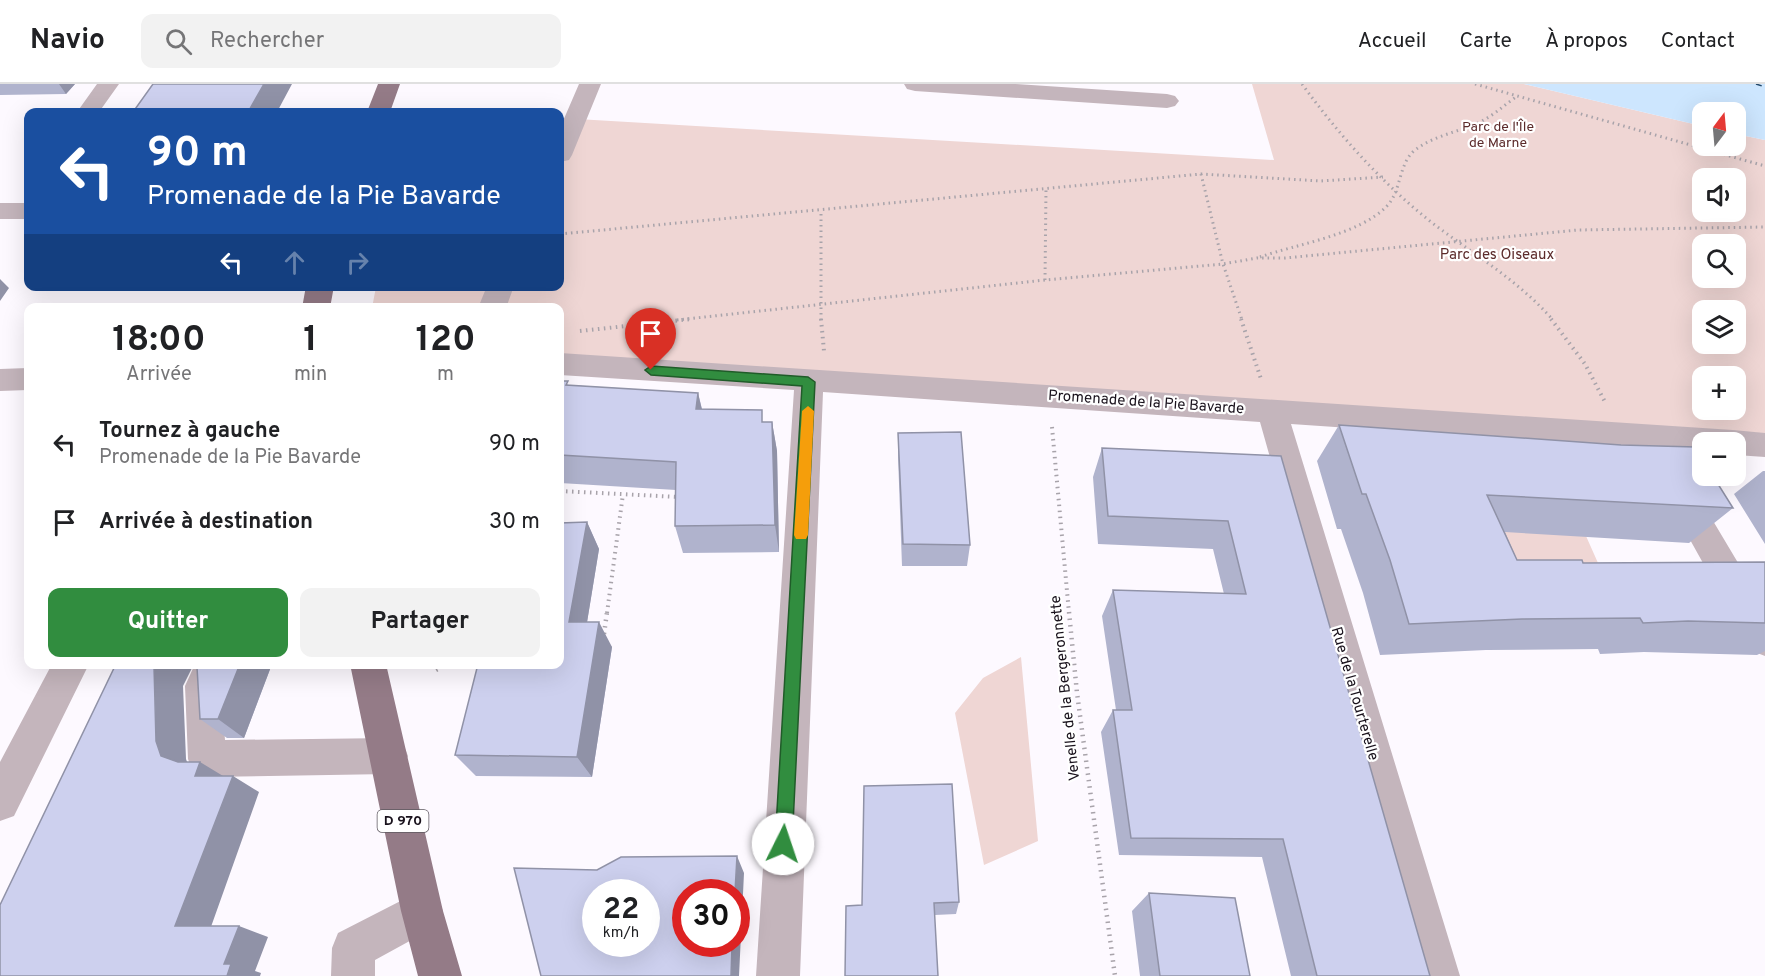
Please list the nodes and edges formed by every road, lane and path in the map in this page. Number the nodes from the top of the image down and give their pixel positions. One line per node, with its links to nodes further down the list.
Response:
1 (108, 84): 9 (street)
2 (389, 84): 10 (main road)
3 (590, 84): 11 (street)
4 (915, 84): 8 (street)
5 (1302, 84): 14 (path)
6 (1475, 84): 7 (path)
7 (1516, 97): 12 (path); 16 (path)
8 (1167, 101)
9 (91, 108)
10 (380, 108)
11 (564, 146)
12 (1765, 166)
13 (1201, 174): 14 (path); 15 (path); 22 (path)
14 (1383, 177): 16 (path)
15 (1046, 189): 17 (path); 23 (path)
16 (1397, 191): 20 (path); 21 (path)
17 (821, 211): 19 (path); 24 (path)
18 (1765, 227): 20 (path)
19 (564, 234)
20 (1457, 240): 21 (path); 32 (path)
21 (1257, 258): 22 (path)
22 (1223, 264): 23 (path); 31 (path)
23 (1045, 280): 24 (path)
24 (819, 305): 25 (path); 29 (path)
25 (571, 332)
26 (564, 364): 29 (street, Promenade de la Pie Bavarde)
27 (24, 379): 28 (street)
28 (0, 380)
29 (818, 382): 30 (street, Promenade de la Pie Bavarde); 50 (street)
30 (1049, 396): 31 (street, Promenade de la Pie Bavarde); 51 (path, Venelle de la Bergeronnette)
31 (1272, 411): 32 (street, Promenade de la Pie Bavarde); 52 (street, Rue de la Tourterelle)
32 (1613, 433): 33 (street, Promenade de la Pie Bavarde)
33 (1651, 436): 34 (street, Promenade de la Pie Bavarde); 41 (street)
34 (1692, 439)
35 (1746, 444): 36 (street, Promenade de la Pie Bavarde)
36 (1765, 445)
37 (564, 491): 38 (path)
38 (622, 494): 39 (path); 40 (path)
39 (684, 497)
40 (595, 634)
41 (1765, 640)
42 (68, 669): 46 (street)
43 (211, 669): 45 (street)
44 (369, 669): 45 (main road, D 970)
45 (389, 756): 47 (main road, D 970)
46 (0, 802)
47 (422, 911): 48 (street); 49 (main road, D 970)
48 (353, 976)
49 (440, 976)
50 (778, 976)
51 (1115, 976)
52 (1438, 976)

